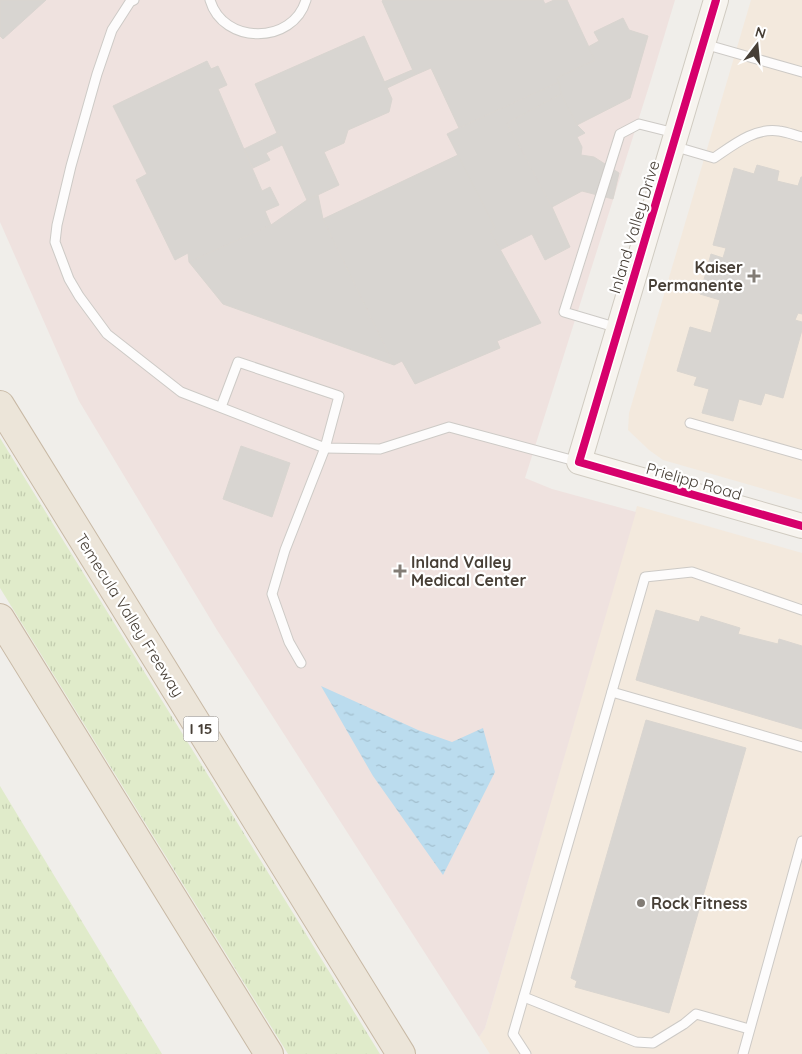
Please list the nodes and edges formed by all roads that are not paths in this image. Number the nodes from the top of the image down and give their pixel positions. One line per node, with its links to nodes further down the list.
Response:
1 (134, 0): 11 (lane)
2 (210, 0): 3 (lane)
3 (306, 0)
4 (716, 0): 5 (street, Inland Valley Drive)
5 (703, 44): 6 (lane); 8 (street, Inland Valley Drive)
6 (802, 72)
7 (802, 137): 8 (lane)
8 (674, 140): 9 (street, Inland Valley Drive); 9 (lane)
9 (618, 328): 15 (street, Inland Valley Drive)
10 (0, 405): 26 (highway, Temecula Valley Freeway / I 15)
11 (221, 407): 13 (lane); 13 (lane)
12 (690, 423): 14 (lane)
13 (325, 448): 15 (lane); 19 (lane)
14 (802, 455)
15 (579, 462): 16 (street, Prielipp Road)
16 (802, 526)
17 (802, 610): 20 (lane)
18 (0, 618): 25 (highway)
19 (301, 663)
20 (612, 692): 21 (lane); 23 (lane)
21 (802, 746)
22 (802, 841): 24 (lane)
23 (524, 997): 24 (lane); 27 (lane)
24 (749, 1029): 28 (lane)
25 (269, 1054)
26 (401, 1054)
27 (526, 1054)
28 (743, 1054)

